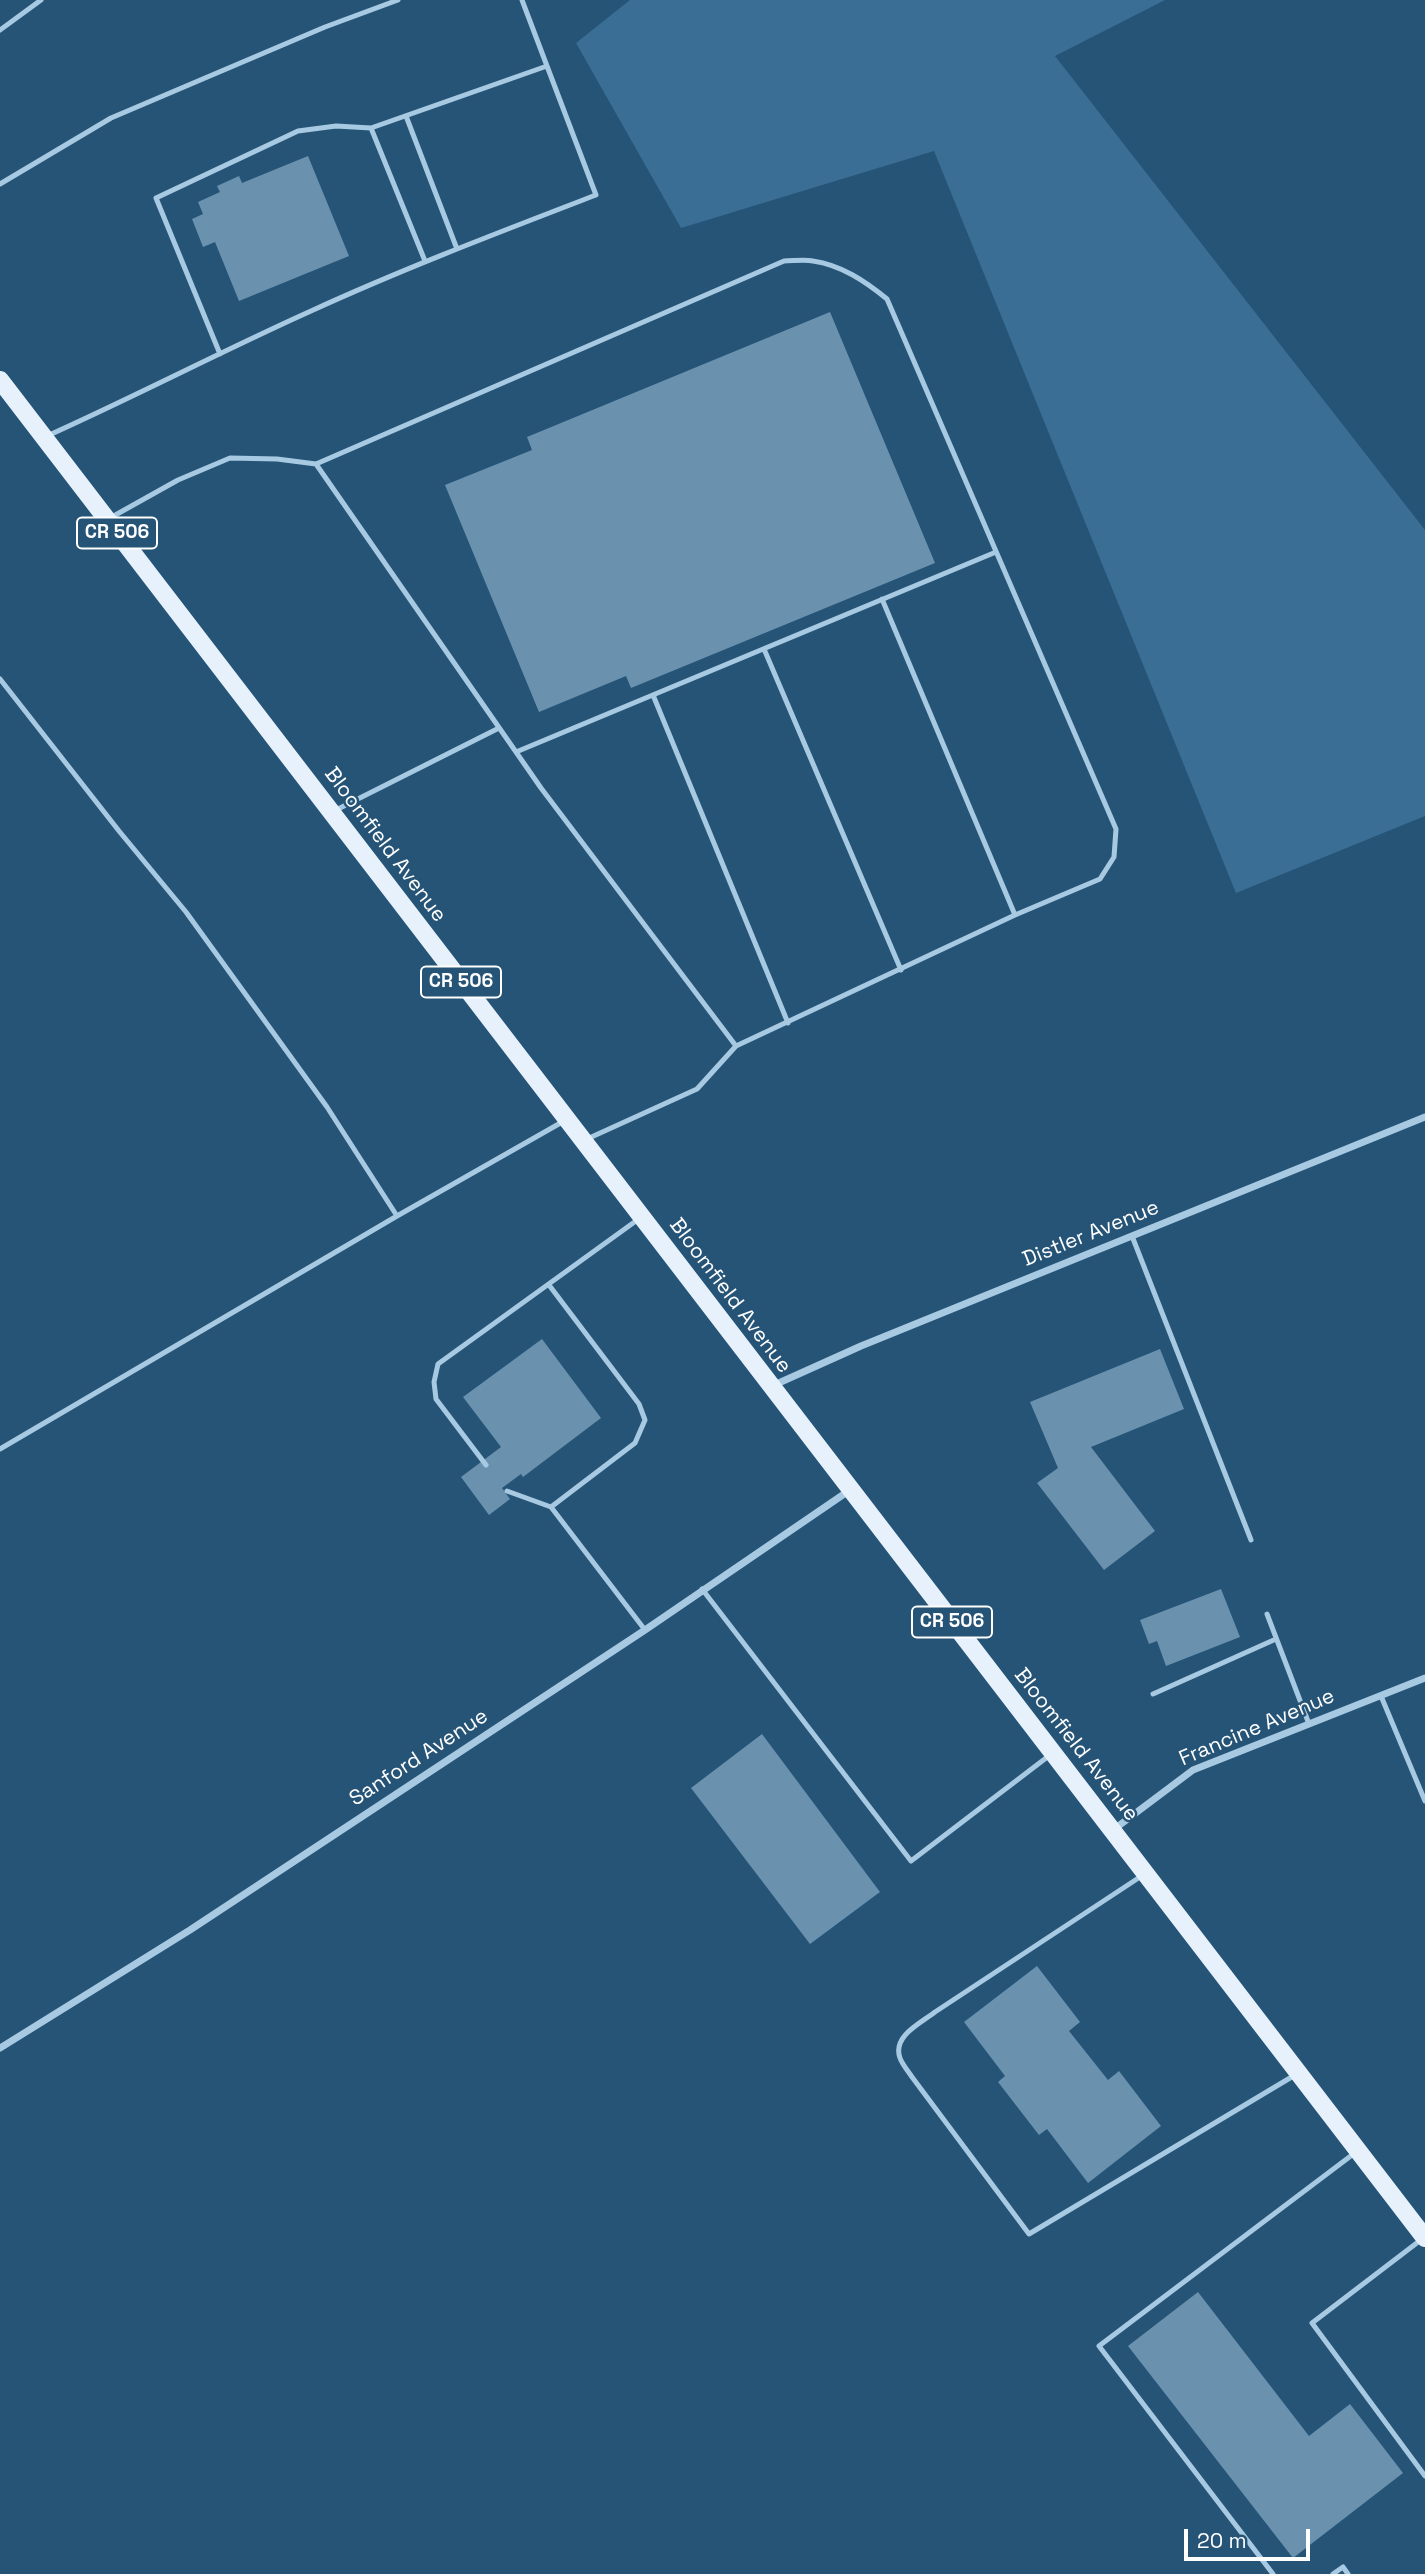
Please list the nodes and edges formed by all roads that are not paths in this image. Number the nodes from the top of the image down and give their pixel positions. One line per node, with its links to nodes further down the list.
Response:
1 (41, 0): 4 (lane)
2 (398, 0): 8 (lane)
3 (522, 0): 5 (lane)
4 (0, 30)
5 (547, 66): 6 (lane); 9 (lane)
6 (406, 116): 7 (lane); 9 (lane)
7 (371, 128): 10 (lane); 11 (lane)
8 (0, 184)
9 (457, 248): 10 (lane)
10 (425, 261): 11 (lane)
11 (220, 354): 13 (lane)
12 (0, 380): 13 (main road, Bloomfield Avenue / CR 506)
13 (44, 437): 15 (main road, Bloomfield Avenue / CR 506)
14 (316, 464): 15 (lane); 16 (lane); 21 (lane)
15 (107, 520): 23 (main road, Bloomfield Avenue / CR 506)
16 (996, 552): 17 (lane); 24 (lane)
17 (882, 599): 18 (lane); 24 (lane)
18 (764, 649): 20 (lane); 25 (lane)
19 (0, 679): 31 (lane)
20 (653, 695): 22 (lane); 26 (lane)
21 (499, 728): 22 (lane); 23 (lane)
22 (516, 752): 27 (lane)
23 (331, 812): 29 (main road, Bloomfield Avenue / CR 506)
24 (1015, 915): 25 (lane)
25 (901, 970): 26 (lane)
26 (788, 1023): 27 (lane)
27 (736, 1046): 30 (lane)
28 (1425, 1117): 33 (street, Distler Avenue)
29 (567, 1120): 30 (main road, Bloomfield Avenue / CR 506); 31 (lane)
30 (583, 1141): 32 (main road, Bloomfield Avenue / CR 506)
31 (397, 1216): 36 (lane)
32 (642, 1217): 34 (lane); 35 (main road, Bloomfield Avenue / CR 506)
33 (1132, 1236): 35 (street, Distler Avenue); 41 (lane)
34 (549, 1285): 37 (lane); 40 (lane)
35 (772, 1387): 38 (main road, Bloomfield Avenue / CR 506)
36 (0, 1449)
37 (486, 1465)
38 (851, 1490): 42 (street, Sanford Avenue); 50 (main road, Bloomfield Avenue / CR 506)
39 (507, 1491): 40 (lane)
40 (551, 1507): 44 (lane)
41 (1251, 1540)
42 (702, 1589): 44 (street, Sanford Avenue); 50 (lane)
43 (1267, 1614): 45 (lane)
44 (645, 1630): 54 (street, Sanford Avenue)
45 (1276, 1639): 47 (lane); 49 (lane)
46 (1425, 1678): 48 (street, Francine Avenue)
47 (1153, 1694)
48 (1381, 1696): 49 (street, Francine Avenue); 51 (lane)
49 (1309, 1724): 52 (street, Francine Avenue)
50 (1053, 1753): 52 (main road, Bloomfield Avenue / CR 506)
51 (1425, 1801)
52 (1113, 1830): 53 (main road, Bloomfield Avenue / CR 506)
53 (1145, 1873): 55 (main road, Bloomfield Avenue / CR 506); 55 (lane)
54 (0, 2048)
55 (1298, 2073): 56 (main road, Bloomfield Avenue / CR 506)
56 (1358, 2150): 57 (main road, Bloomfield Avenue / CR 506); 59 (lane)
57 (1425, 2237): 58 (lane)
58 (1425, 2476)
59 (1273, 2574)
60 (1333, 2574): 61 (lane)
61 (1348, 2574)

